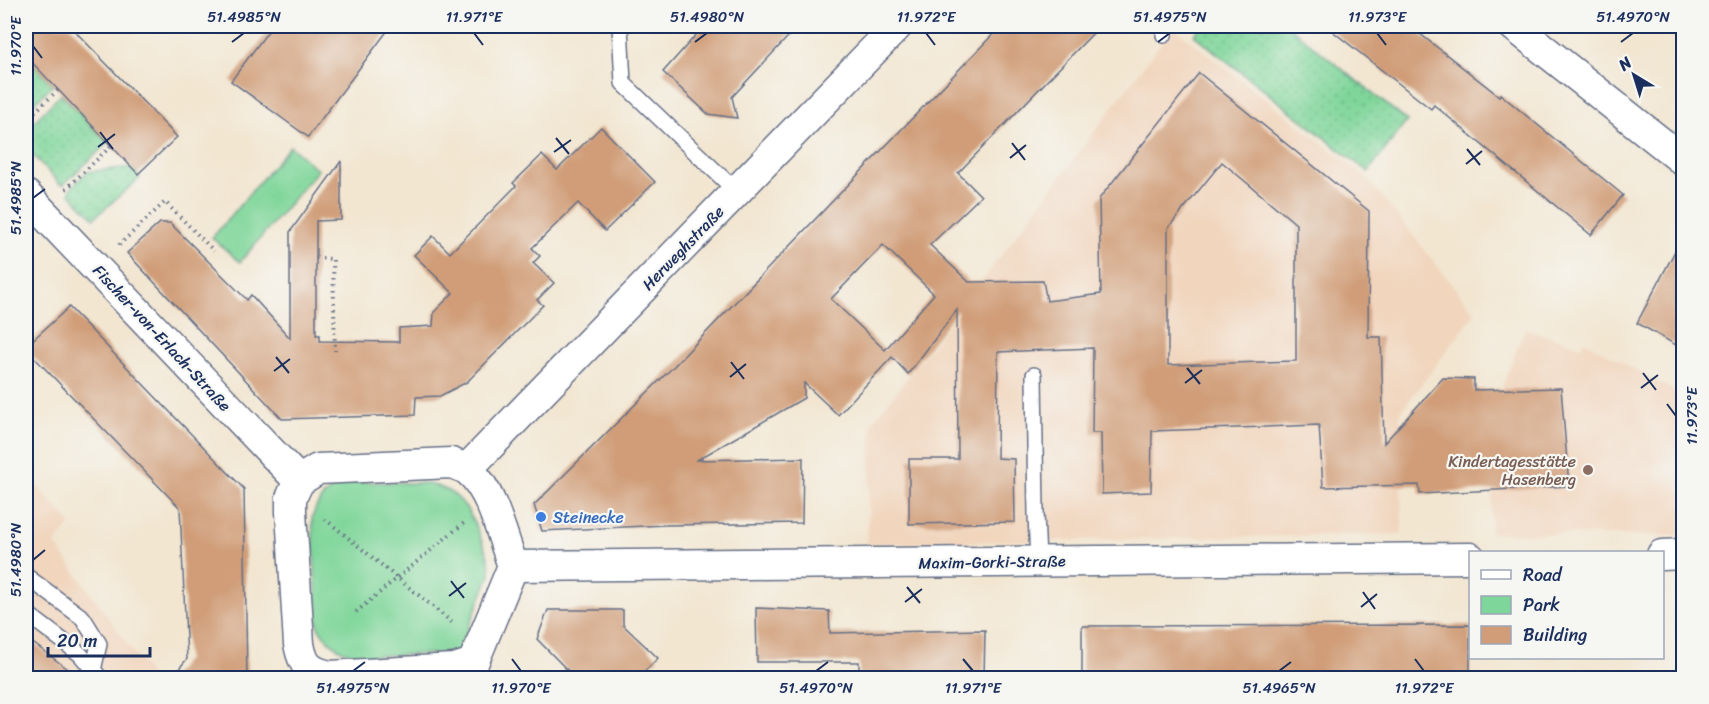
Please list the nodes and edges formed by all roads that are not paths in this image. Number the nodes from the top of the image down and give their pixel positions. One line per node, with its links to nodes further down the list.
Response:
1 (620, 26): 5 (lane)
2 (897, 26): 5 (street, Herweghstraße)
3 (1514, 26): 4 (street)
4 (1683, 161)
5 (737, 192): 8 (street, Herweghstraße)
6 (26, 195): 9 (street, Fischer-von-Erlach-Straße)
7 (1034, 375): 13 (lane)
8 (467, 469): 9 (street); 14 (street)
9 (299, 481): 18 (street)
10 (1683, 554): 11 (street)
11 (1664, 555)
12 (1469, 558): 13 (street, Maxim-Gorki-Straße)
13 (1038, 561): 14 (street, Maxim-Gorki-Straße)
14 (513, 566): 17 (street)
15 (26, 576): 19 (lane)
16 (26, 613): 19 (lane)
17 (480, 671): 18 (street)
18 (305, 673)
19 (97, 674)

